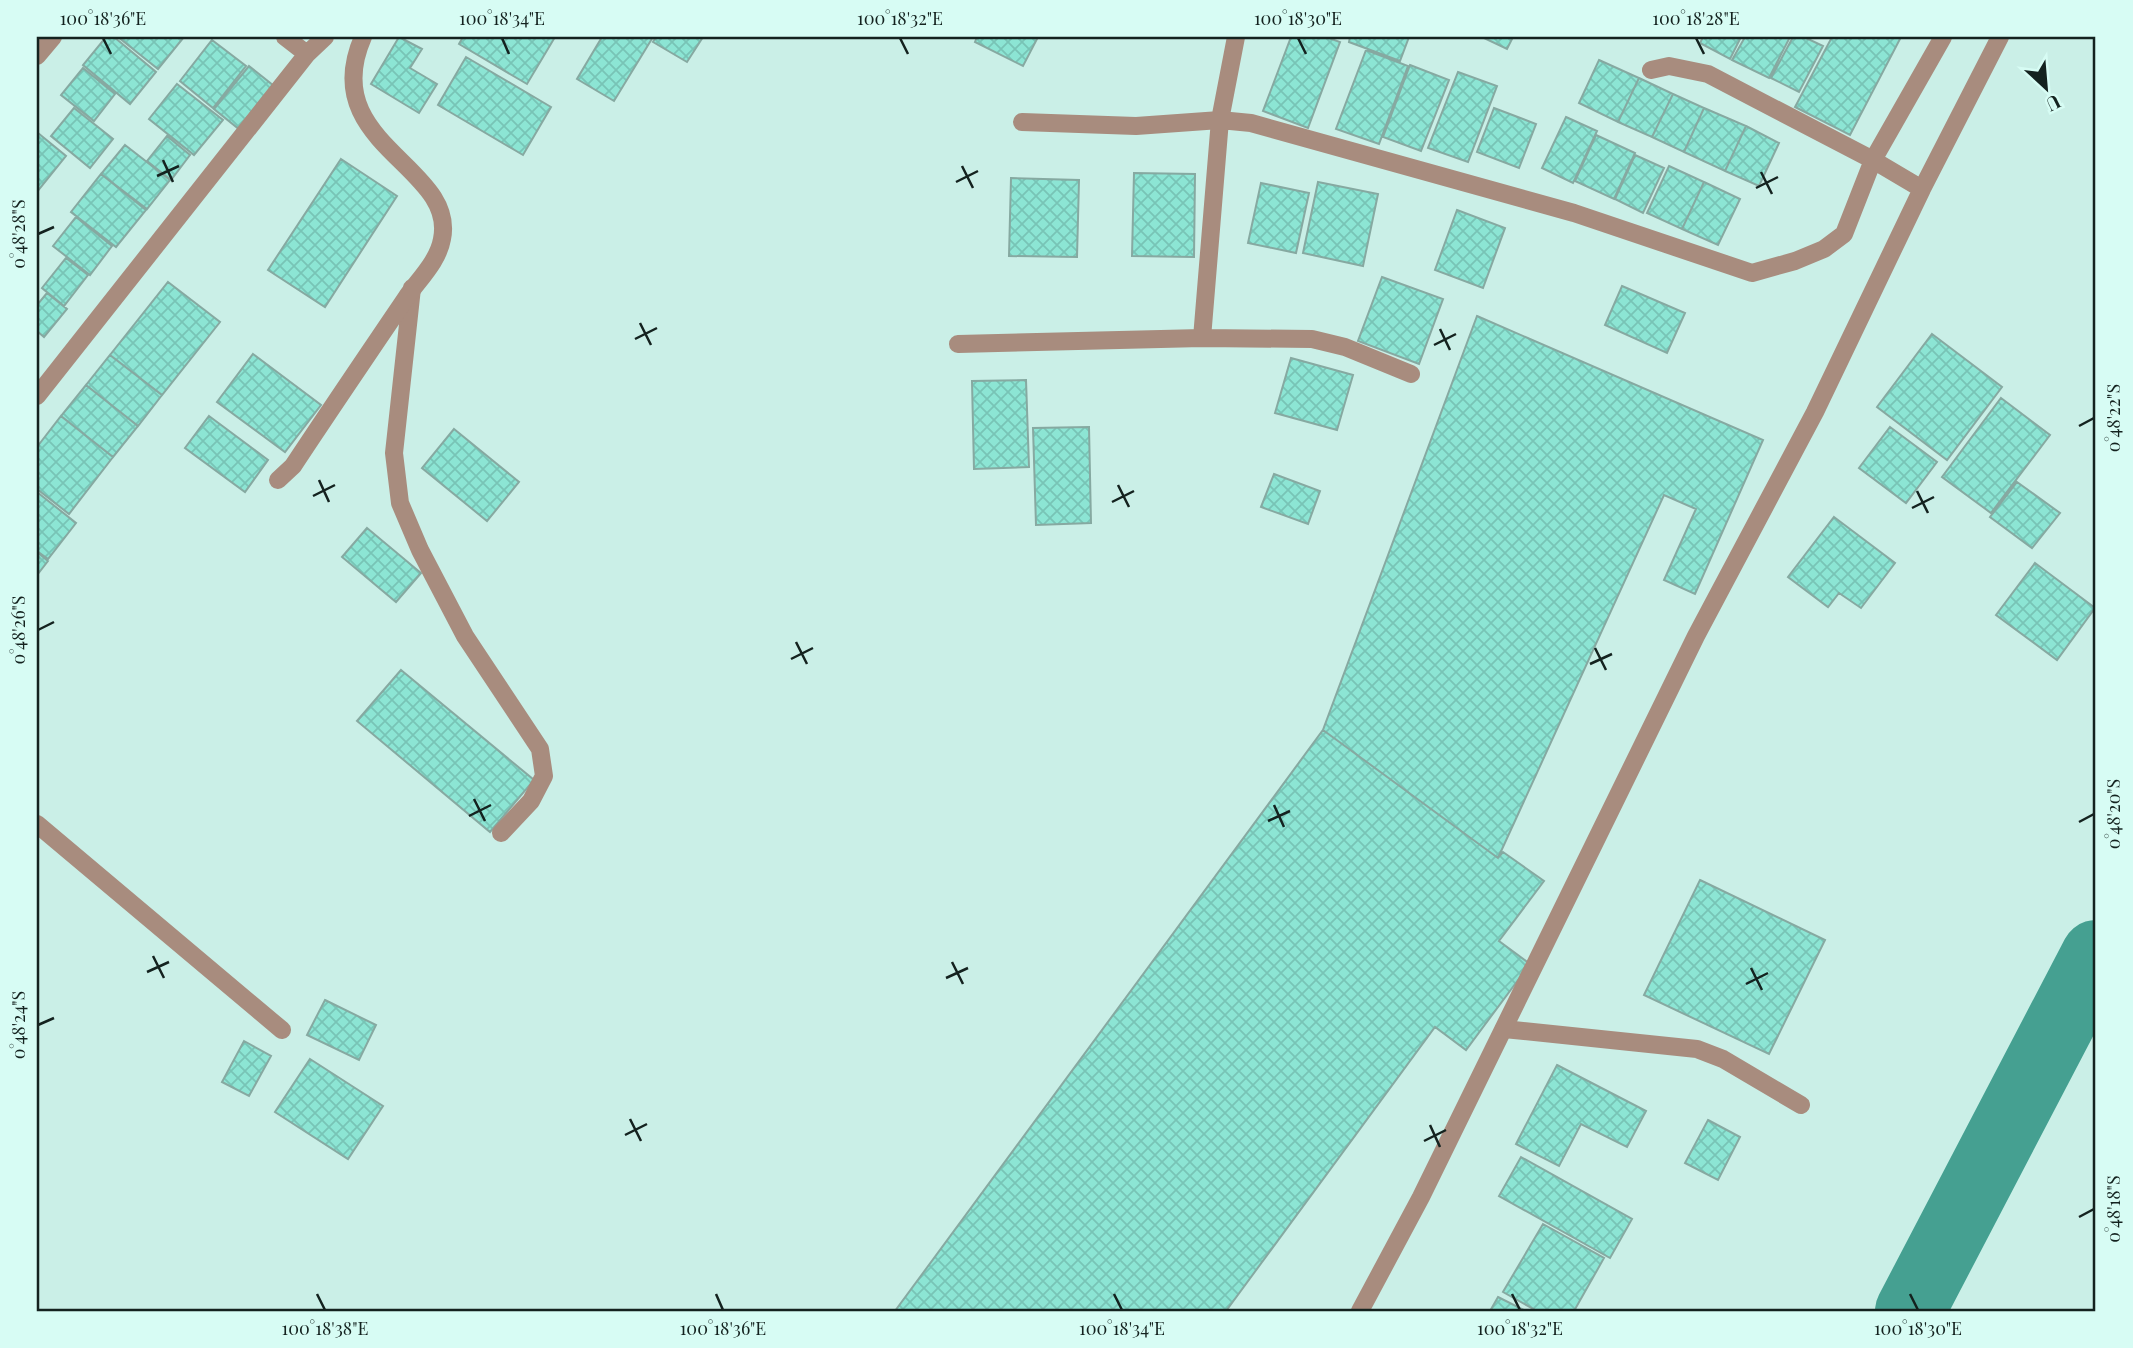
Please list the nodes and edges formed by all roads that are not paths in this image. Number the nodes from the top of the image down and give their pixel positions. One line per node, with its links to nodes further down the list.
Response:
1 (53, 37): 9 (street)
2 (285, 37): 8 (street)
3 (325, 37): 8 (street)
4 (363, 37): 15 (street)
5 (1236, 37): 11 (street)
6 (1943, 37): 13 (street)
7 (2000, 37): 14 (street)
8 (307, 54): 19 (street)
9 (37, 56)
10 (1651, 70): 13 (street)
11 (1220, 120): 12 (street); 13 (street); 16 (street)
12 (1022, 122)
13 (1873, 160): 14 (street)
14 (1922, 189): 23 (street)
15 (412, 288): 20 (street); 22 (street)
16 (1202, 338): 17 (street); 18 (street)
17 (958, 344)
18 (1411, 374)
19 (37, 396)
20 (278, 480)
21 (37, 824): 24 (street)
22 (501, 833)
23 (1504, 1029): 25 (street); 26 (street)
24 (282, 1030)
25 (1801, 1105)
26 (1360, 1311)

